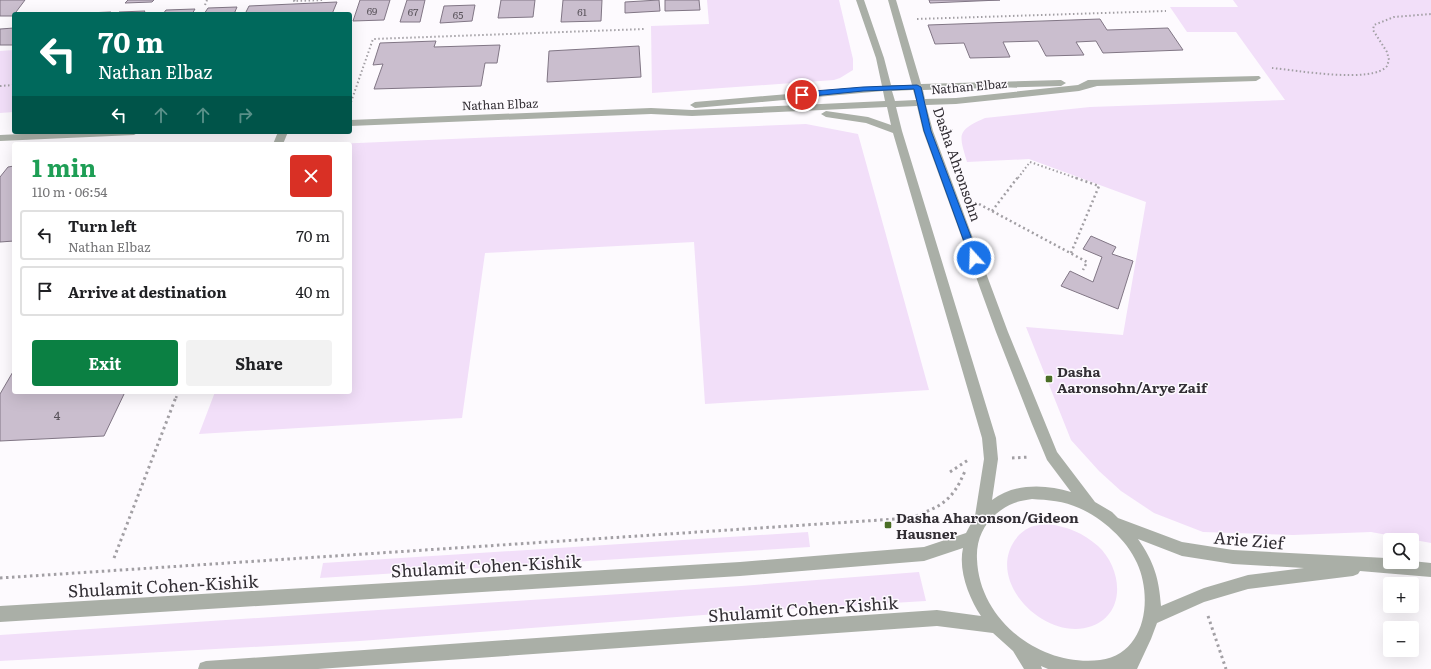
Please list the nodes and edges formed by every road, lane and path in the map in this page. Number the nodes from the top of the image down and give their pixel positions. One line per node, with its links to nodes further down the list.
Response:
1 (207, 0): 6 (path)
2 (295, 0): 3 (path)
3 (324, 0)
4 (860, 0): 17 (street)
5 (892, 0): 16 (street, Dasha Ahronsohn)
6 (205, 4)
7 (1166, 11): 9 (path)
8 (1431, 14): 11 (path)
9 (911, 19)
10 (645, 30): 18 (path)
11 (1267, 67)
12 (1256, 78): 13 (street, Nathan Elbaz)
13 (1096, 83): 16 (street, Nathan Elbaz); 19 (street, Nathan Elbaz)
14 (12, 85): 15 (path)
15 (0, 86)
16 (917, 87): 17 (street, Nathan Elbaz); 19 (street, Dasha Ahronsohn)
17 (887, 88): 20 (street); 22 (street, Nathan Elbaz)
18 (352, 99)
19 (921, 103): 20 (street, Nathan Elbaz); 33 (street, Dasha Ahronsohn)
20 (891, 105): 21 (street, Nathan Elbaz); 24 (street)
21 (773, 109): 22 (street, Nathan Elbaz); 24 (street)
22 (651, 111): 23 (street, Nathan Elbaz)
23 (352, 123)
24 (897, 131): 34 (street)
25 (89, 134): 26 (street)
26 (0, 138)
27 (979, 204): 28 (path)
28 (992, 211): 29 (path); 29 (path)
29 (1071, 253): 30 (path)
30 (1083, 270)
31 (177, 394): 37 (path)
32 (970, 459): 42 (path)
33 (1090, 506): 34 (street); 35 (street)
34 (982, 518): 36 (street)
35 (1114, 523): 38 (street, Arie Zief); 45 (street)
36 (972, 538): 44 (street, Shulamit Cohen-Kishik); 46 (street)
37 (114, 558)
38 (1383, 565)
39 (1383, 565): 45 (street, Arie Zief)
40 (1419, 569): 41 (street, Arie Zief)
41 (1431, 570)
42 (0, 578)
43 (1207, 613): 53 (path)
44 (0, 614)
45 (1152, 617): 47 (street)
46 (996, 626): 48 (street); 49 (street, Shulamit Cohen-Kishik)
47 (1142, 643): 51 (street); 52 (street)
48 (1016, 645): 50 (street); 51 (street)
49 (206, 669)
50 (1034, 669)
51 (1085, 669)
52 (1128, 669)
53 (1226, 669)

